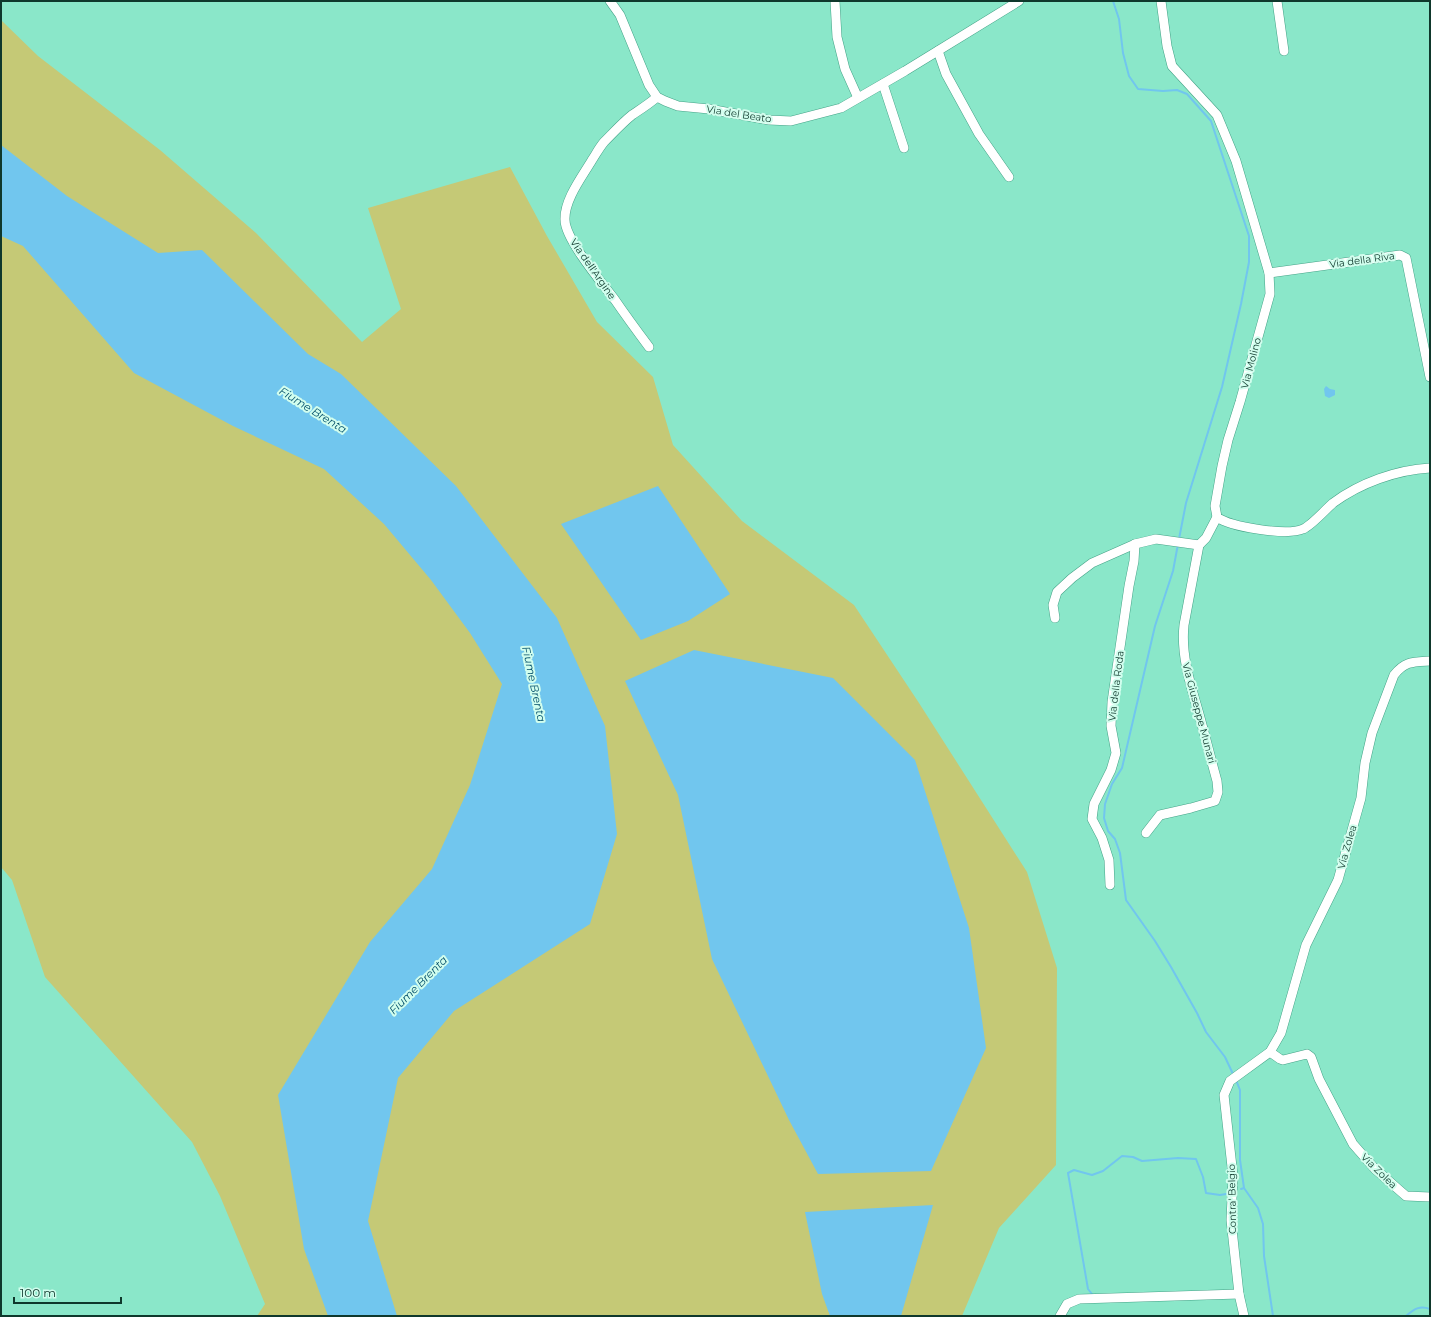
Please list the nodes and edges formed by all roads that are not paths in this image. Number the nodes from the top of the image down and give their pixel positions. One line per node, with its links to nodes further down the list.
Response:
1 (610, 1): 9 (street)
2 (835, 1): 10 (street)
3 (1019, 1): 6 (street, Via del Beato)
4 (1161, 1): 13 (street, Via Molino)
5 (1277, 1): 7 (street)
6 (938, 51): 8 (street, Via del Beato); 12 (street)
7 (1284, 51)
8 (883, 84): 10 (street, Via del Beato); 11 (street)
9 (656, 96): 10 (street, Via del Beato); 14 (street, Via dell'Argine)
10 (858, 98)
11 (904, 148)
12 (1009, 176)
13 (1269, 273): 15 (street, Via della Riva); 17 (street, Via Molino)
14 (649, 346)
15 (1430, 377)
16 (1430, 468): 17 (street)
17 (1217, 517): 19 (street)
18 (1135, 544): 19 (street); 20 (street); 23 (street, Via della Roda)
19 (1199, 545): 22 (street, Via Giuseppe Munari)
20 (1055, 618)
21 (1430, 661): 24 (street, Via Zolea)
22 (1146, 833)
23 (1110, 885)
24 (1270, 1052): 25 (street, Via Zolea); 26 (street, Via Zolea)
25 (1230, 1081): 27 (street, Contra' Belgio)
26 (1430, 1197)
27 (1239, 1294): 28 (street); 29 (street, Contra' Belgio)
28 (1060, 1316)
29 (1244, 1316)

